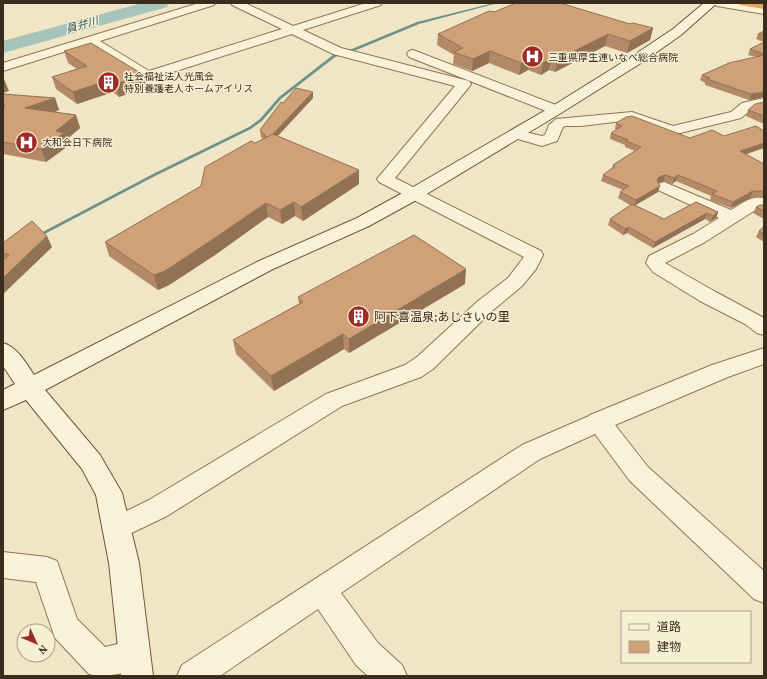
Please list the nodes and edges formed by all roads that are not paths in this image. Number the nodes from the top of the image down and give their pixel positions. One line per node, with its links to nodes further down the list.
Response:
1 (210, 3): 10 (street)
2 (236, 3): 9 (street)
3 (377, 3): 9 (street)
4 (711, 3): 14 (street)
5 (717, 3): 8 (street)
6 (744, 3): 7 (highway)
7 (764, 6)
8 (764, 11)
9 (293, 30): 10 (street); 17 (street)
10 (90, 40): 12 (street)
11 (412, 54): 14 (street)
12 (3, 67)
13 (764, 102): 15 (street)
14 (556, 110): 15 (street)
15 (516, 134): 17 (street)
16 (664, 187): 19 (street)
17 (414, 194): 23 (street); 26 (street)
18 (763, 205): 19 (street)
19 (733, 216): 20 (street)
20 (764, 328)
21 (3, 351): 23 (street)
22 (764, 356): 25 (street)
23 (30, 388): 24 (street); 26 (street)
24 (3, 401)
25 (598, 421): 28 (street); 29 (street)
26 (118, 528): 30 (street)
27 (3, 565): 30 (street)
28 (322, 590): 31 (street); 32 (street)
29 (764, 590)
30 (136, 665)
31 (193, 676)
32 (390, 676)

